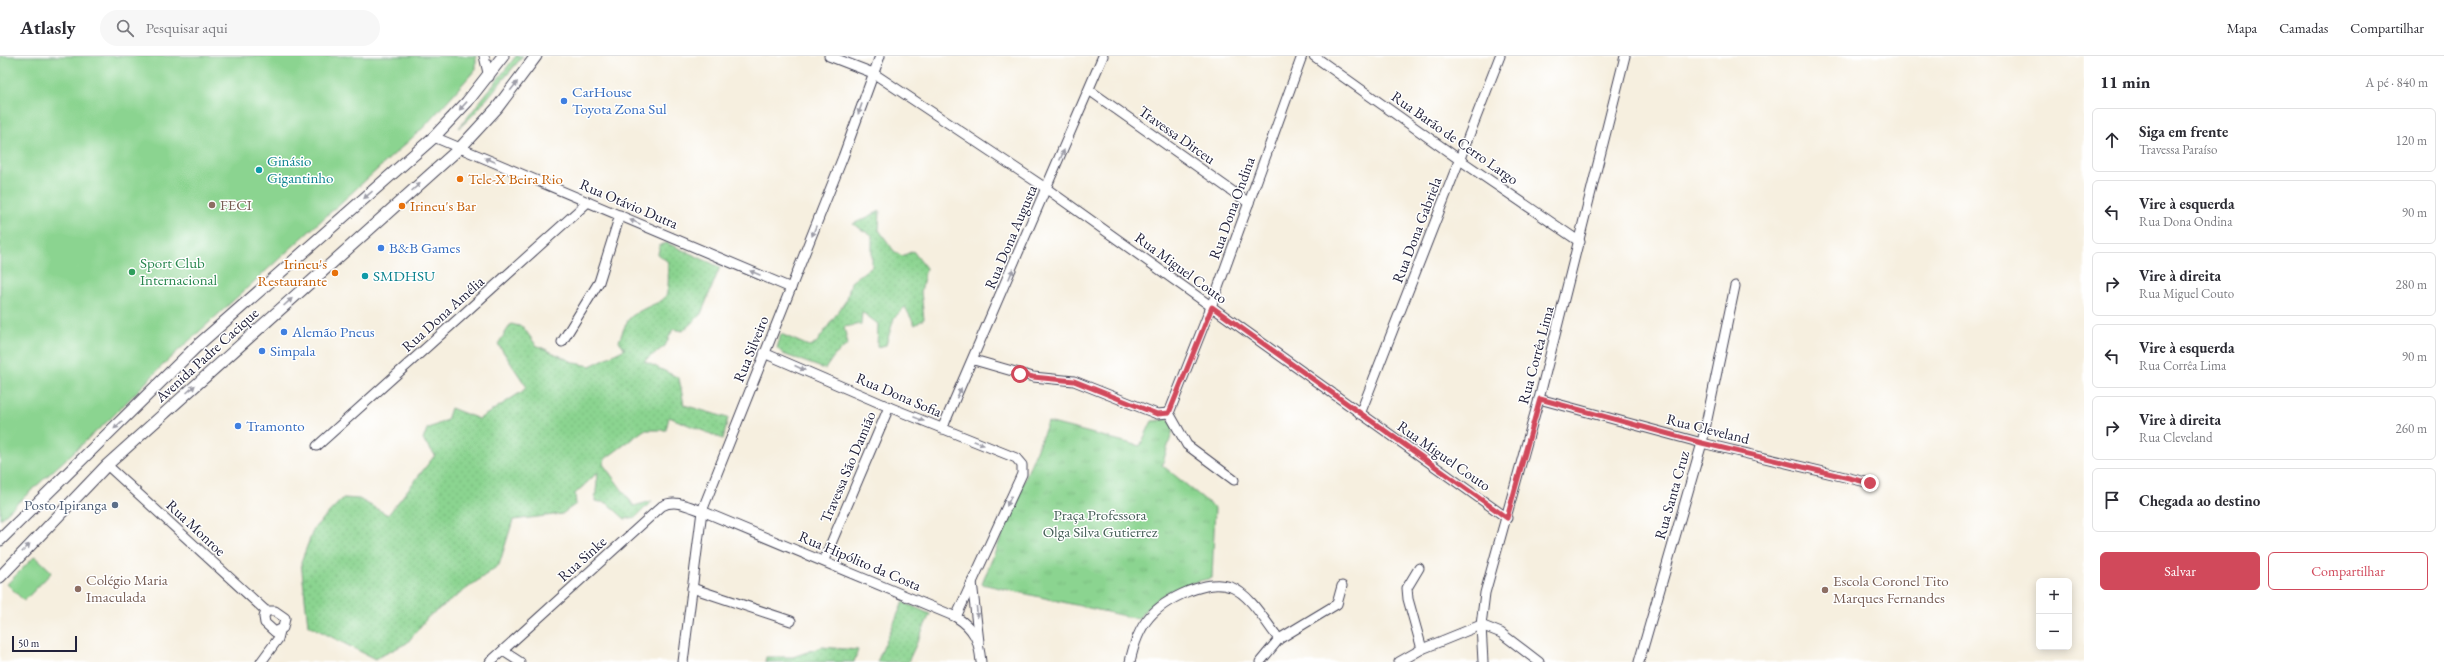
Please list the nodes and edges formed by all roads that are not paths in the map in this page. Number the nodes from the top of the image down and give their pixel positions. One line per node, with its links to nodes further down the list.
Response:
1 (484, 56): 12 (street)
2 (503, 56): 12 (main road, Avenida Padre Cacique)
3 (536, 56): 15 (main road, Avenida Padre Cacique, one-way to 3)
4 (829, 56): 11 (street, Rua Miguel Couto)
5 (880, 56): 11 (street, Rua Silveiro)
6 (1103, 56): 13 (street, Rua Dona Augusta)
7 (1302, 56): 19 (street, Rua Dona Ondina)
8 (1314, 56): 16 (street, Rua Barão de Cerro Largo)
9 (1500, 56): 16 (street, Rua Dona Gabriela)
10 (1625, 56): 21 (street, Rua Corrêa Lima)
11 (873, 73): 17 (street, Rua Miguel Couto); 23 (street, Rua Silveiro, one-way to 23)
12 (489, 77): 14 (main road, Avenida Padre Cacique, one-way to 14)
13 (1089, 90): 17 (street, Rua Dona Augusta, one-way to 13); 19 (street, Travessa Dirceu)
14 (434, 137): 15 (street, Rua Otávio Dutra); 40 (main road, Avenida Padre Cacique, one-way to 40)
15 (461, 147): 18 (street, Rua Otávio Dutra, one-way to 15); 35 (main road, Avenida Padre Cacique, one-way to 15)
16 (1460, 160): 21 (street, Rua Barão de Cerro Largo); 31 (street, Rua Dona Gabriela)
17 (1047, 189): 24 (street, Rua Miguel Couto); 27 (street, Rua Dona Augusta, one-way to 17)
18 (588, 202): 20 (street, Rua Otávio Dutra); 34 (street, Rua Dona Amélia)
19 (1249, 203): 24 (street, Rua Dona Ondina)
20 (620, 215): 23 (street, Rua Otávio Dutra, one-way to 20); 25 (street)
21 (1580, 242): 28 (street, Rua Corrêa Lima)
22 (1735, 286): 33 (street, Rua Santa Cruz)
23 (791, 288): 26 (street, Rua Silveiro)
24 (1212, 307): 30 (street, Rua Dona Ondina); 31 (street, Rua Miguel Couto)
25 (562, 342)
26 (764, 353): 29 (street, Rua Dona Sofia, one-way to 29); 38 (street, Rua Silveiro)
27 (974, 360): 30 (street); 32 (street, Rua Dona Augusta, one-way to 27)
28 (1540, 399): 33 (street, Rua Cleveland); 39 (street, Rua Corrêa Lima)
29 (889, 407): 32 (street, Rua Dona Sofia, one-way to 32); 41 (street, Travessa São Damião)
30 (1169, 413): 36 (street)
31 (1360, 414): 39 (street, Rua Miguel Couto)
32 (942, 429): 44 (street, Rua Dona Sofia, one-way to 44)
33 (1702, 443): 37 (street, Rua Cleveland); 66 (street, Rua Santa Cruz)
34 (317, 446)
35 (107, 465): 43 (main road, Avenida Padre Cacique, one-way to 35); 47 (street, Rua Monroe)
36 (1234, 480)
37 (1870, 483)
38 (702, 511): 41 (street, Rua Hipólito da Costa); 46 (street, Rua Silveiro); 55 (street, Rua Sinke)
39 (1507, 518): 50 (street, Rua Corrêa Lima)
40 (0, 540)
41 (824, 560): 48 (street, Rua Hipólito da Costa)
42 (1418, 568): 54 (street)
43 (0, 577)
44 (972, 582): 48 (street); 53 (street, one-way to 53)
45 (1342, 586): 52 (street)
46 (692, 588): 49 (street); 59 (street, Rua Silveiro)
47 (266, 611): 51 (street); 51 (street, Rua Monroe)
48 (956, 616): 53 (street, Rua Hipólito da Costa)
49 (791, 621)
50 (1481, 625): 54 (street); 64 (street, Rua Corrêa Lima); 65 (street)
51 (280, 631): 56 (street)
52 (1279, 639): 61 (street); 62 (street)
53 (980, 643): 60 (street)
54 (1422, 648): 63 (street)
55 (503, 651): 57 (street, Rua Sinke); 58 (street)
56 (261, 662)
57 (490, 662)
58 (520, 662)
59 (683, 662)
60 (981, 662)
61 (1130, 662)
62 (1260, 662)
63 (1399, 662)
64 (1483, 662)
65 (1539, 662)
66 (1639, 662)

